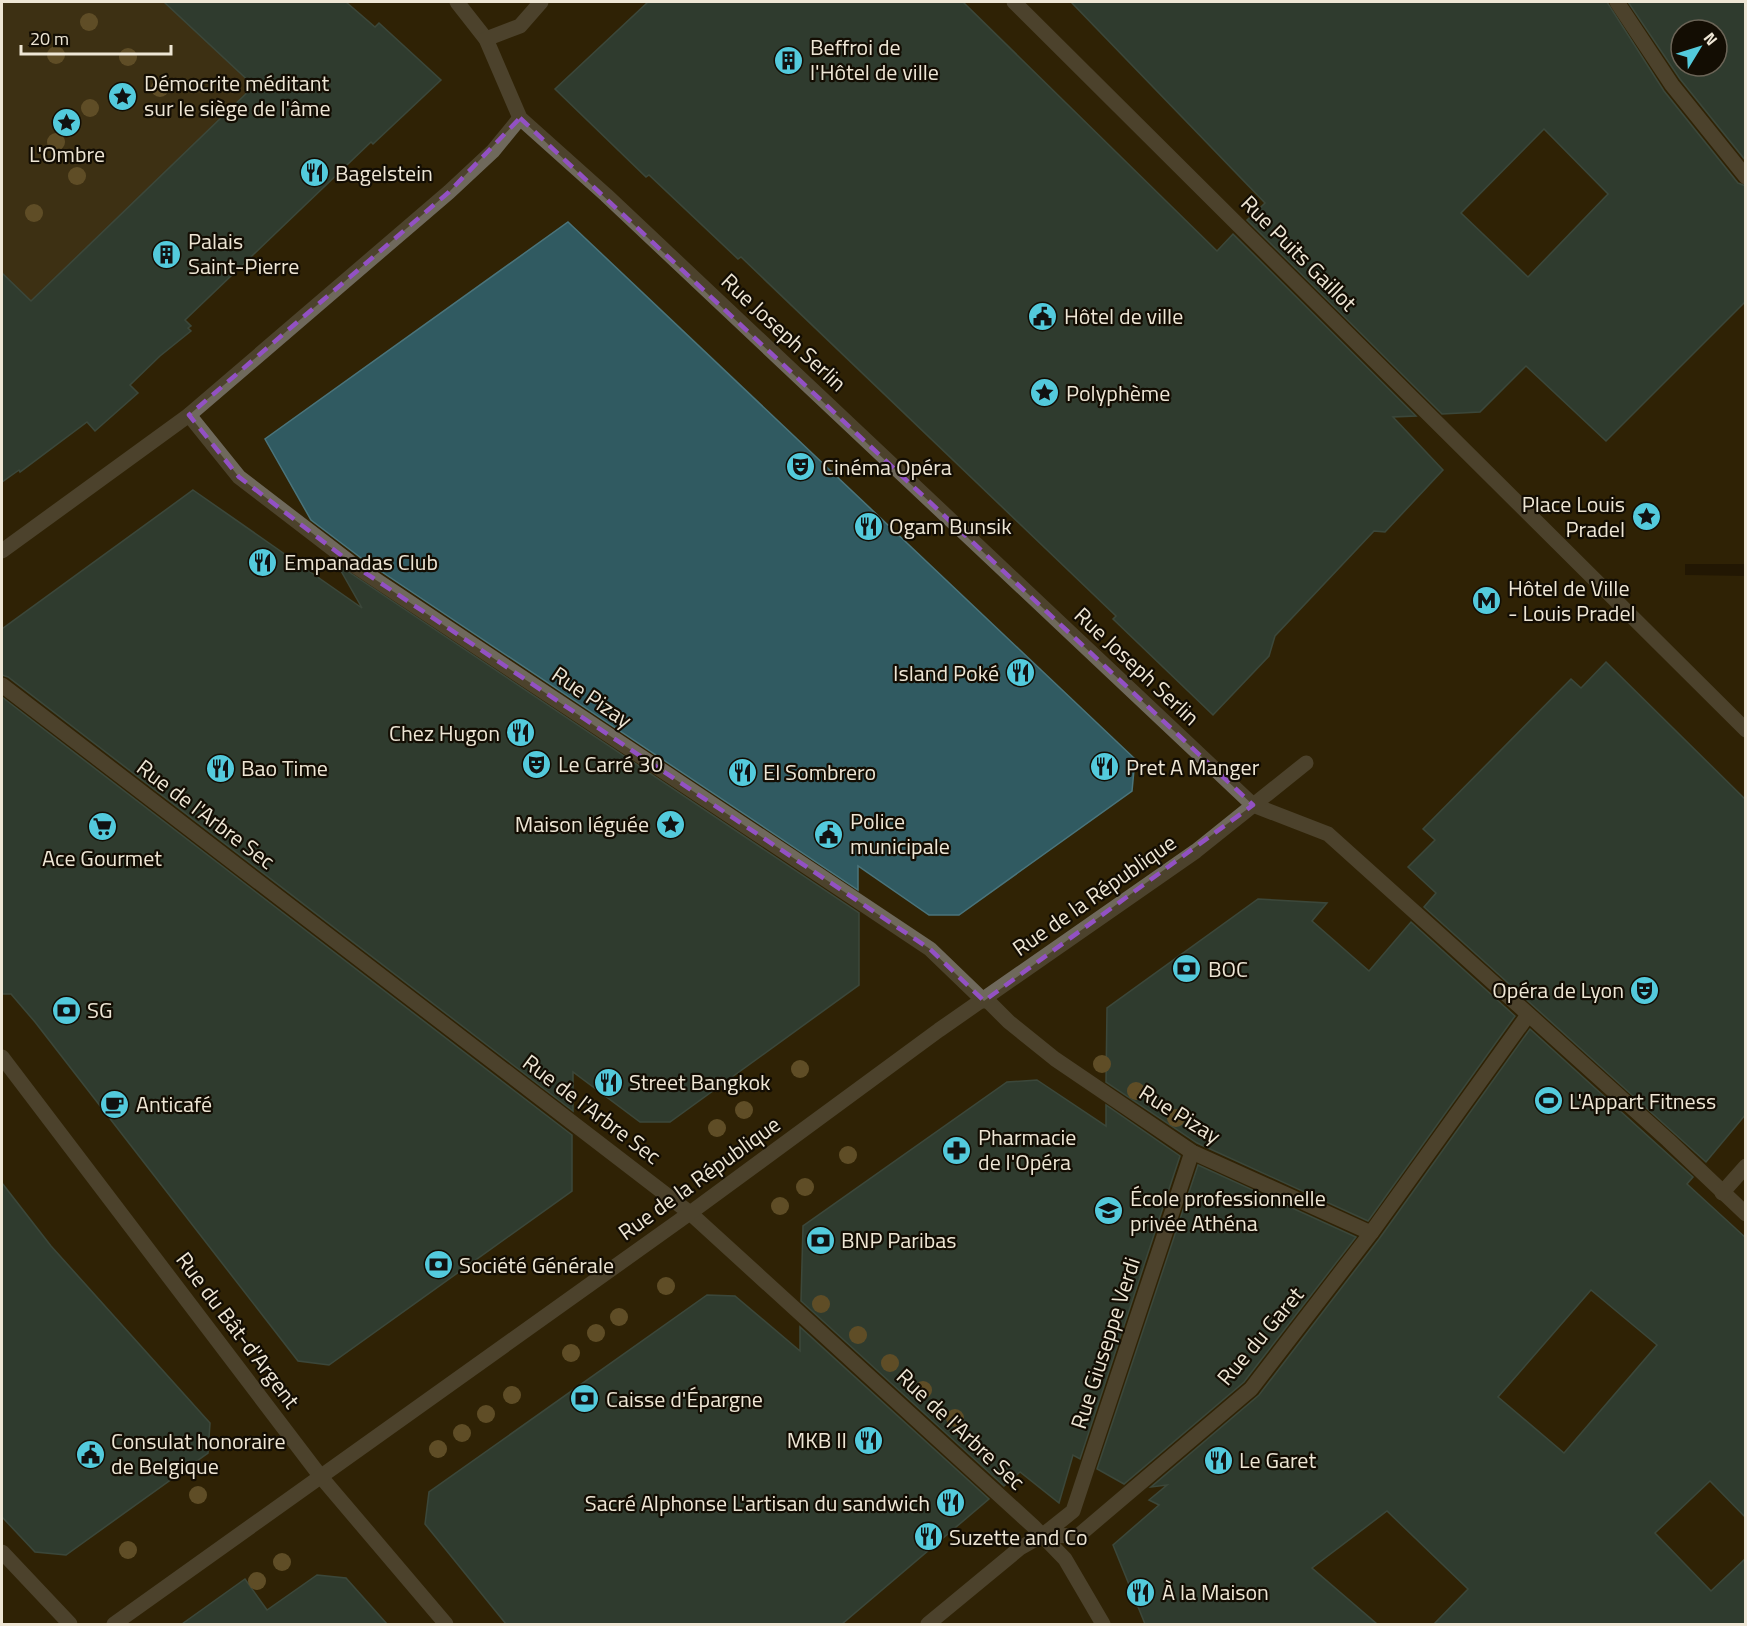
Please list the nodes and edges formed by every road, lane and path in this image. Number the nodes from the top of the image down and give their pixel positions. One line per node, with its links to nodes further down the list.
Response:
1 (457, 2): 5 (street)
2 (541, 2): 5 (street)
3 (1014, 2): 11 (street, Rue Puits Gaillot)
4 (1617, 2): 7 (street)
5 (486, 39): 6 (street)
6 (520, 118): 8 (street); 13 (street, Rue Joseph Serlin)
7 (1746, 177)
8 (189, 415): 9 (street); 14 (street, Rue Pizay)
9 (2, 551)
10 (2, 685): 20 (street, Rue de l'Arbre Sec)
11 (1746, 730)
12 (1306, 763): 13 (street, Rue de la République)
13 (1253, 805): 14 (street, Rue de la République); 15 (street, Rue Joseph Serlin)
14 (985, 1000): 17 (street, Rue Pizay); 20 (street, Rue de la République)
15 (1528, 1015): 19 (street, Rue Joseph Serlin); 22 (street, Rue du Garet)
16 (2, 1057): 23 (street, Rue du Bât-d'Argent)
17 (1192, 1152): 22 (street, Rue Pizay); 24 (street, Rue Giuseppe Verdi)
18 (1746, 1166): 19 (street)
19 (1722, 1193): 21 (street, Rue Joseph Serlin)
20 (690, 1213): 23 (street, Rue de la République); 24 (street, Rue de l'Arbre Sec)
21 (1746, 1214)
22 (1371, 1233): 24 (street, Rue du Garet)
23 (321, 1477): 27 (street, Rue de la République); 28 (street, Rue du Bât-d'Argent)
24 (1043, 1535): 29 (street); 30 (street, Rue de l'Arbre Sec)
25 (2, 1552): 26 (street)
26 (70, 1624)
27 (114, 1624)
28 (446, 1624)
29 (928, 1624)
30 (1103, 1624)

